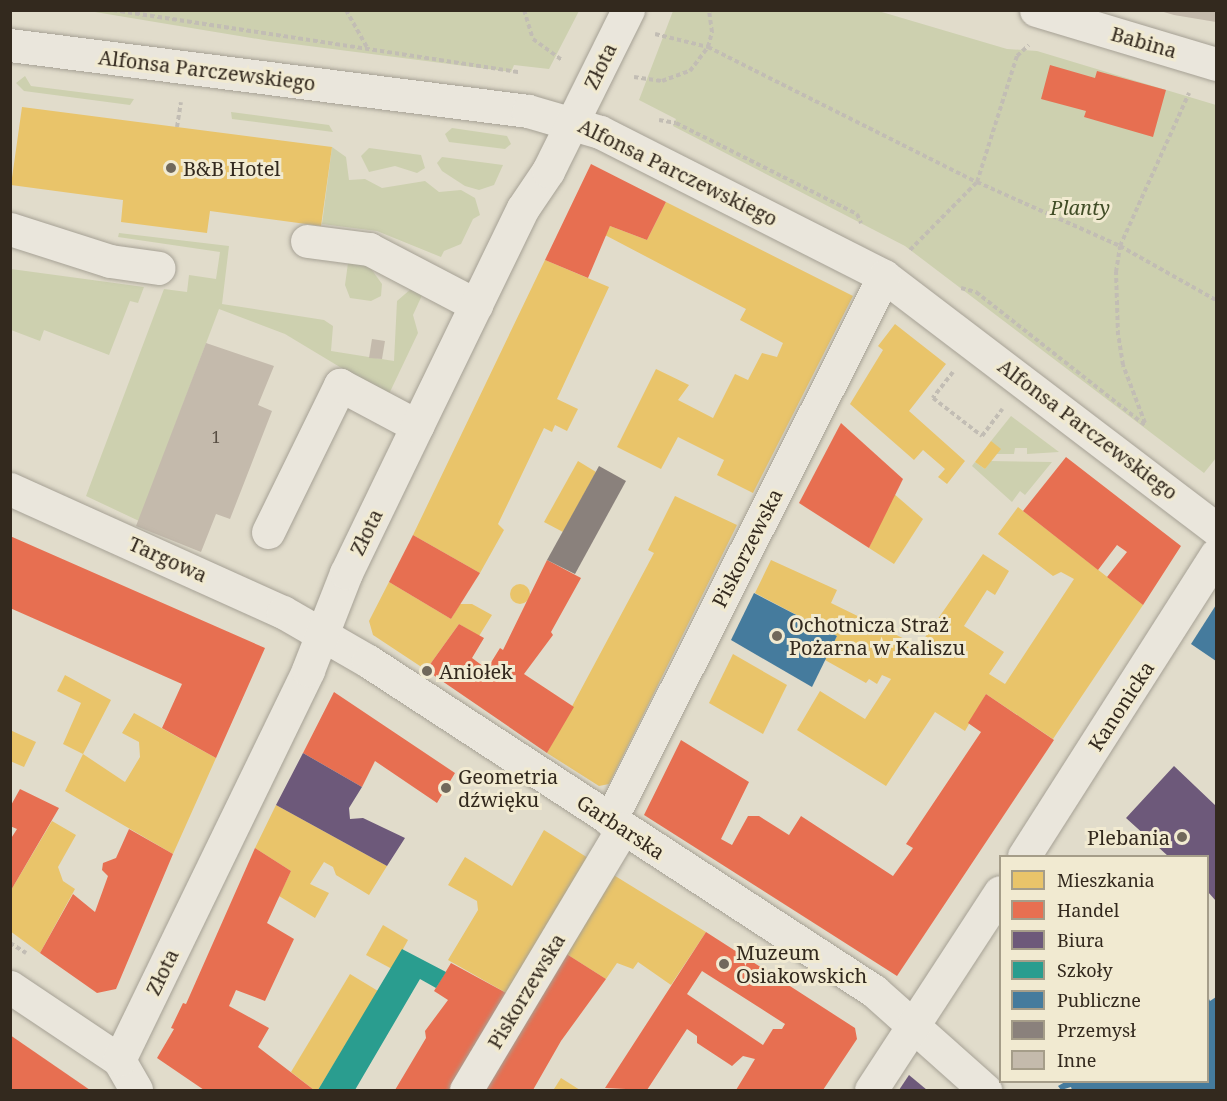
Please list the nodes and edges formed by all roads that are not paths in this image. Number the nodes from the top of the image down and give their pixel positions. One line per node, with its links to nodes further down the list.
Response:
1 (628, 10): 5 (street, Złota)
2 (1036, 10): 4 (street, Babina)
3 (10, 45): 5 (street, Alfonsa Parczewskiego)
4 (1216, 64)
5 (573, 121): 9 (street, Alfonsa Parczewskiego); 10 (street, Złota)
6 (10, 229): 8 (street)
7 (307, 241): 10 (street)
8 (159, 268)
9 (884, 276): 13 (street, Alfonsa Parczewskiego); 17 (street, Piskorzewska)
10 (476, 305): 11 (street, Złota)
11 (417, 426): 14 (street); 16 (street, Złota)
12 (10, 489): 16 (street, Targowa)
13 (1216, 528)
14 (268, 532)
15 (1216, 555): 18 (street, Kanonicka)
16 (323, 634): 17 (street, Garbarska); 22 (street, Złota)
17 (616, 825): 21 (street, Garbarska); 24 (street, Piskorzewska)
18 (1025, 855)
19 (999, 894): 21 (street)
20 (10, 987): 22 (street)
21 (912, 1028): 25 (street); 26 (street, Garbarska)
22 (119, 1060): 23 (street)
23 (136, 1090)
24 (466, 1090)
25 (871, 1090)
26 (985, 1090)

